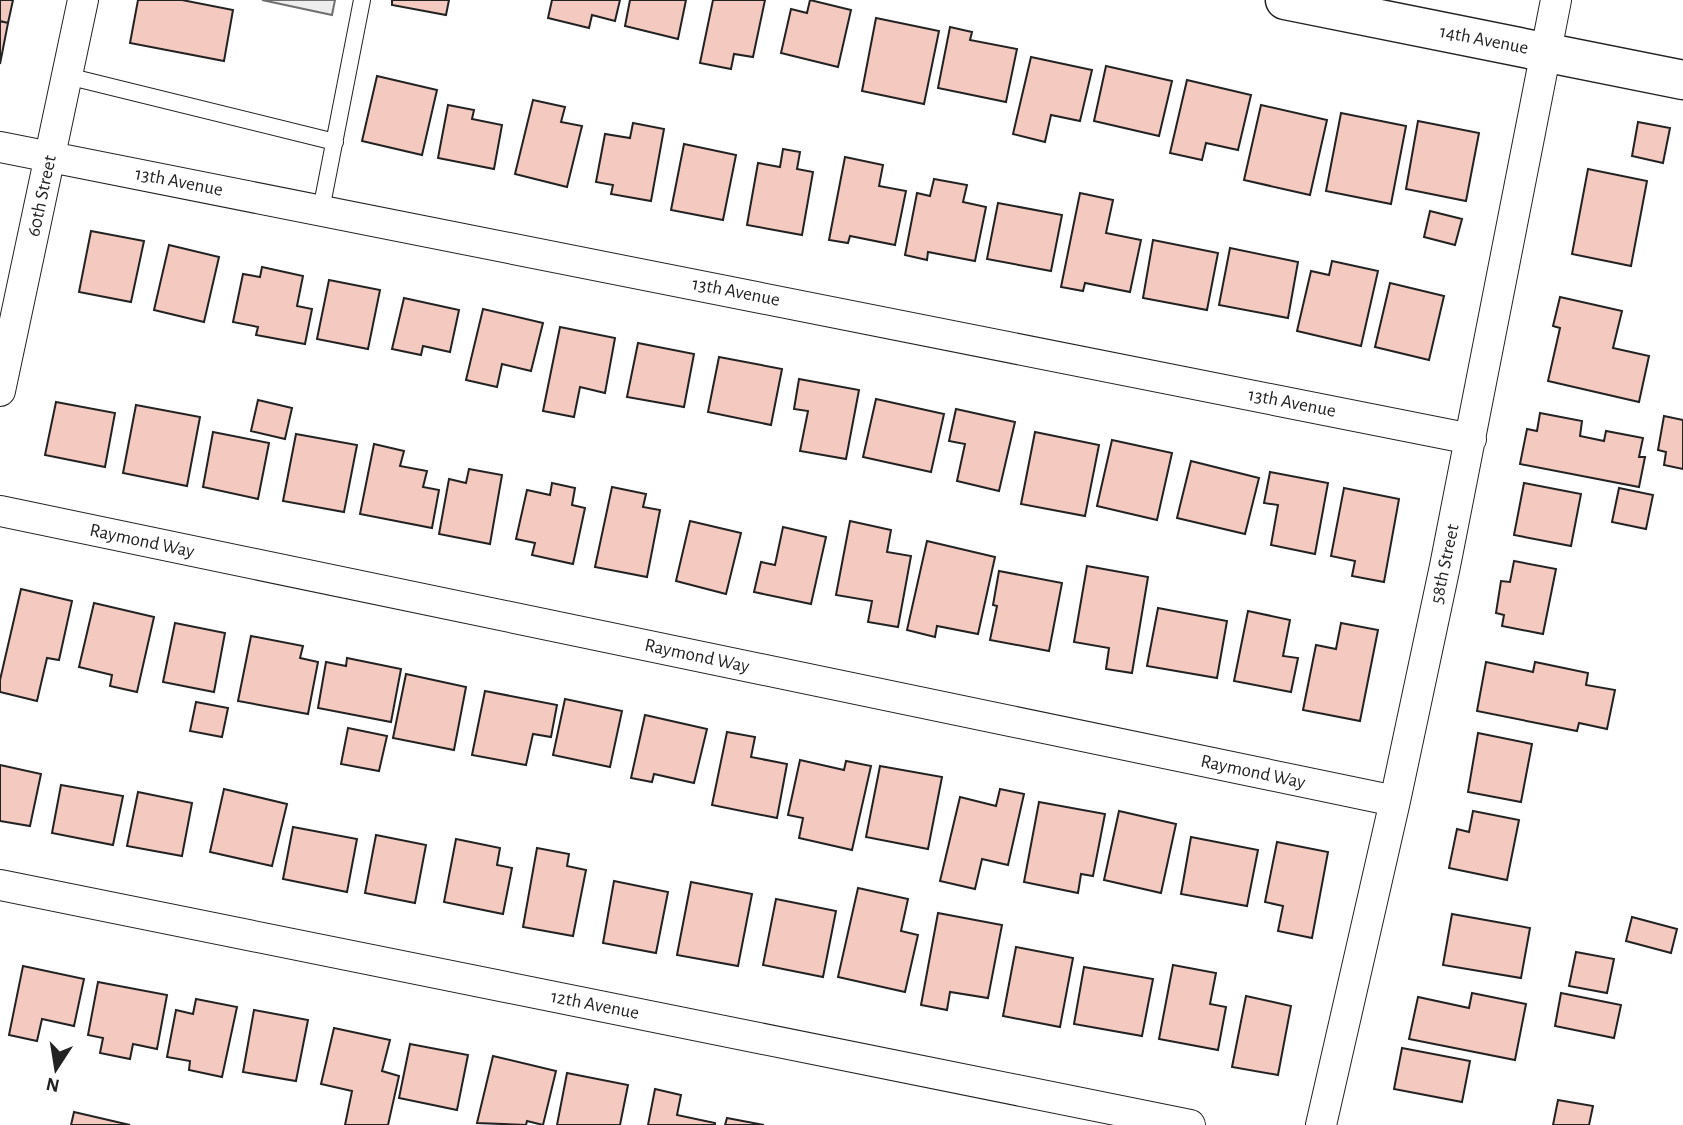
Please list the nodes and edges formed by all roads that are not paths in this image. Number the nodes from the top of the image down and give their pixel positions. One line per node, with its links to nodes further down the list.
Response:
1 (83, 0): 6 (street, 60th Street)
2 (362, 0): 8 (lane)
3 (1285, 0): 5 (street, 14th Avenue)
4 (1556, 0): 5 (street, 58th Street)
5 (1545, 52): 7 (street, 14th Avenue); 13 (street, 58th Street)
6 (67, 76): 8 (lane); 10 (street, 60th Street)
7 (1683, 80)
8 (335, 142): 11 (lane)
9 (0, 147): 10 (street, 13th Avenue)
10 (51, 157): 11 (street, 13th Avenue); 12 (street, 60th Street)
11 (321, 210): 13 (street, 13th Avenue)
12 (0, 391)
13 (1471, 439): 15 (street, 58th Street)
14 (0, 511): 15 (street, Raymond Way)
15 (1395, 801): 18 (street, 58th Street)
16 (0, 885): 17 (street, 12th Avenue)
17 (1190, 1125)
18 (1321, 1125)

